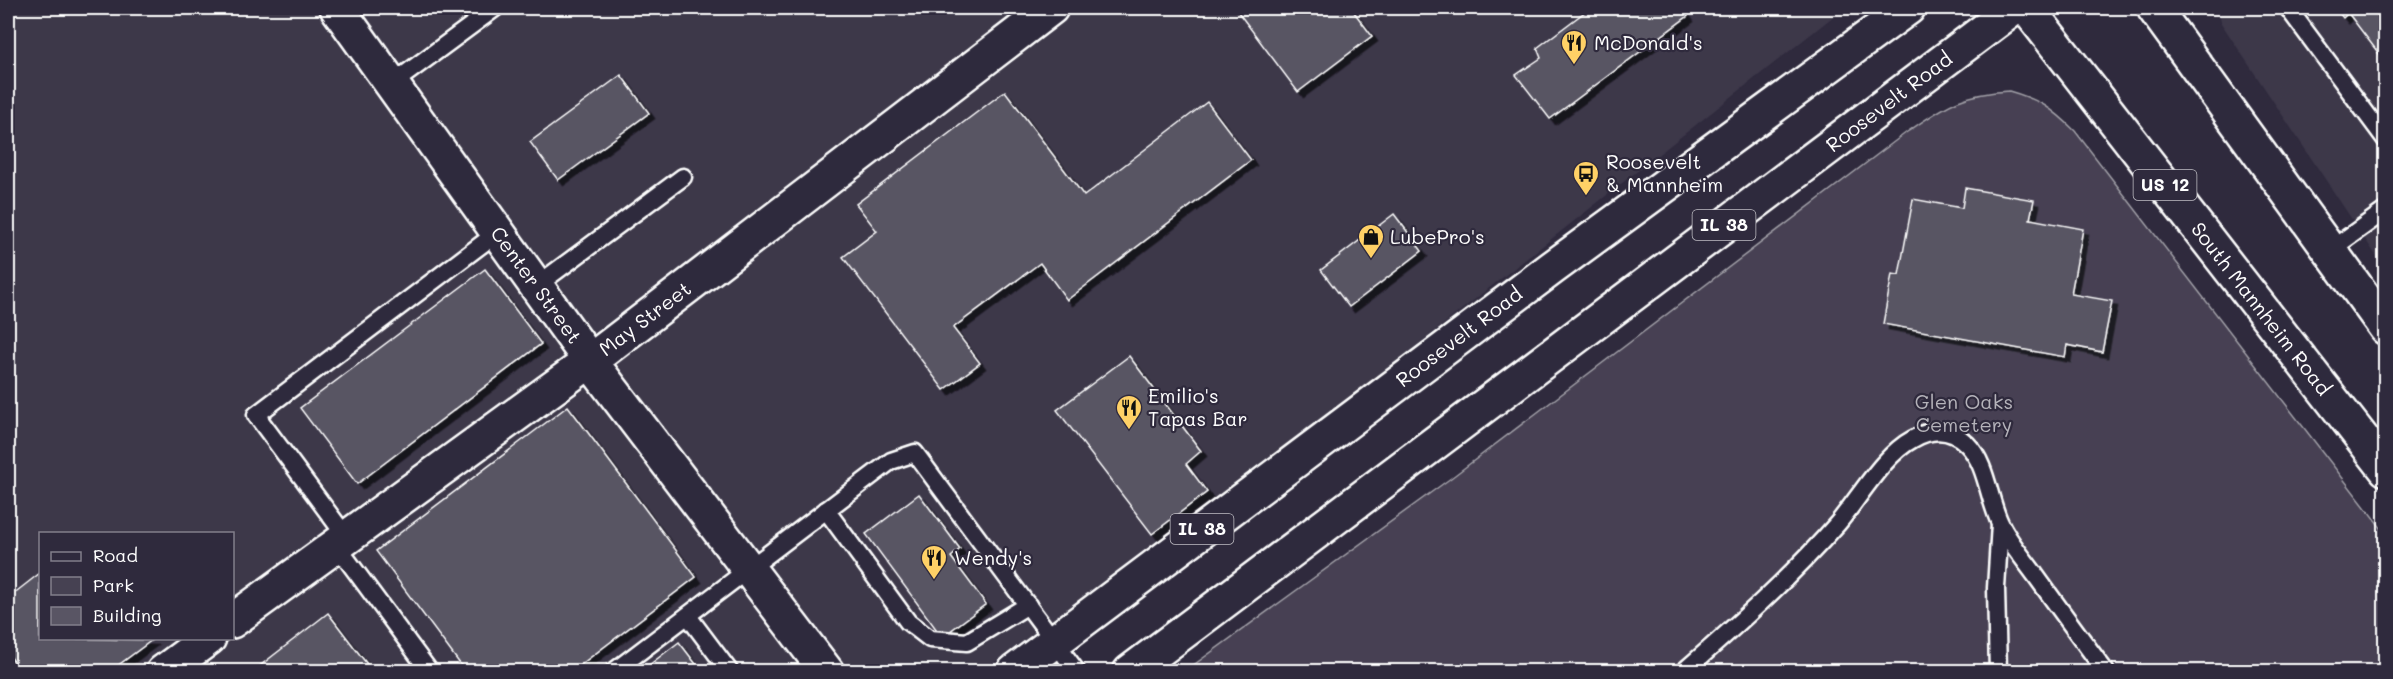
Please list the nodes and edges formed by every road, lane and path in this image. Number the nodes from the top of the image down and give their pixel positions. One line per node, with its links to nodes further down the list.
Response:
1 (338, 8): 9 (main road, Center Street)
2 (495, 8): 9 (lane)
3 (1051, 8): 17 (main road, May Street)
4 (1908, 8): 27 (main road, Roosevelt Road / IL 38)
5 (2014, 8): 35 (main road, Roosevelt Road / IL 38)
6 (2027, 8): 18 (main road, South Mannheim Road / US 12)
7 (2154, 8): 14 (main road)
8 (2288, 8): 10 (lane)
9 (392, 84): 13 (main road, Center Street)
10 (2385, 140)
11 (683, 177): 15 (lane)
12 (2385, 210): 14 (lane)
13 (498, 232): 15 (main road, Center Street); 21 (lane)
14 (2329, 251): 16 (main road)
15 (537, 286): 17 (main road, Center Street)
16 (2385, 328)
17 (590, 361): 21 (main road, May Street); 22 (main road, Center Street)
18 (2385, 469)
19 (826, 510): 22 (lane); 23 (lane); 23 (lane)
20 (2000, 524): 36 (lane); 37 (lane); 38 (lane)
21 (342, 542): 25 (main road, May Street); 29 (lane)
22 (749, 567): 24 (lane); 32 (main road, Center Street)
23 (1028, 605): 27 (lane)
24 (688, 616): 30 (lane); 31 (lane)
25 (234, 620)
26 (208, 640): 28 (main road)
27 (1055, 641): 33 (main road, Roosevelt Road / IL 38); 34 (lane)
28 (164, 672)
29 (430, 672)
30 (613, 672)
31 (730, 672)
32 (827, 672)
33 (1014, 672)
34 (1077, 672)
35 (1130, 672)
36 (1683, 672)
37 (1998, 672)
38 (2106, 672)

